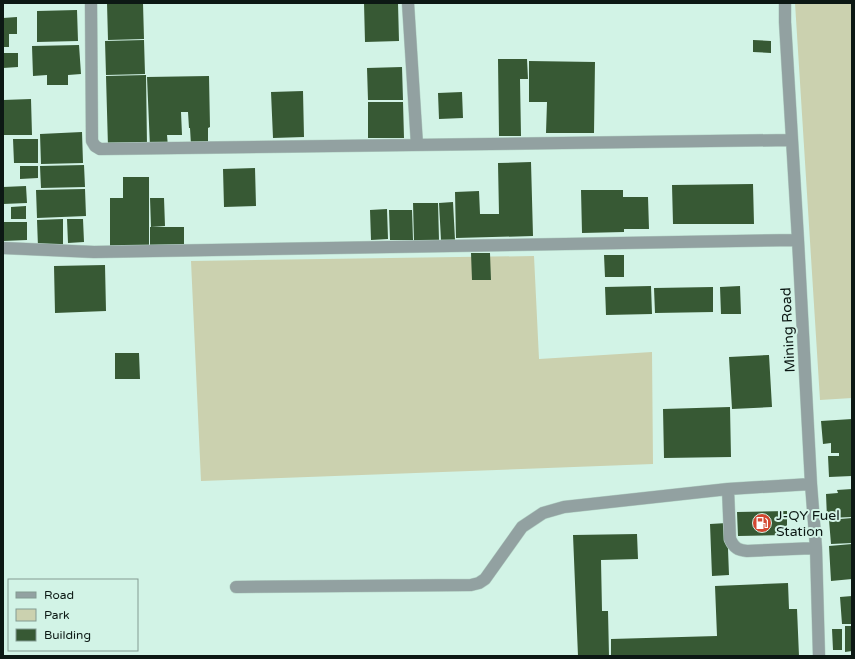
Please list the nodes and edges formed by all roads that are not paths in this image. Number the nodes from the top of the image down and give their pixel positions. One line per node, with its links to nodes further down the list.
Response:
1 (90, 3): 5 (street)
2 (408, 3): 5 (street)
3 (785, 3): 4 (street, Mining Road)
4 (792, 140): 5 (street); 6 (street, Mining Road)
5 (417, 145)
6 (798, 240): 7 (street); 8 (street, Mining Road)
7 (3, 248)
8 (811, 484): 9 (street); 10 (street, Mining Road)
9 (728, 489): 10 (street); 11 (street)
10 (816, 548): 12 (street, Mining Road)
11 (236, 587)
12 (819, 656)

